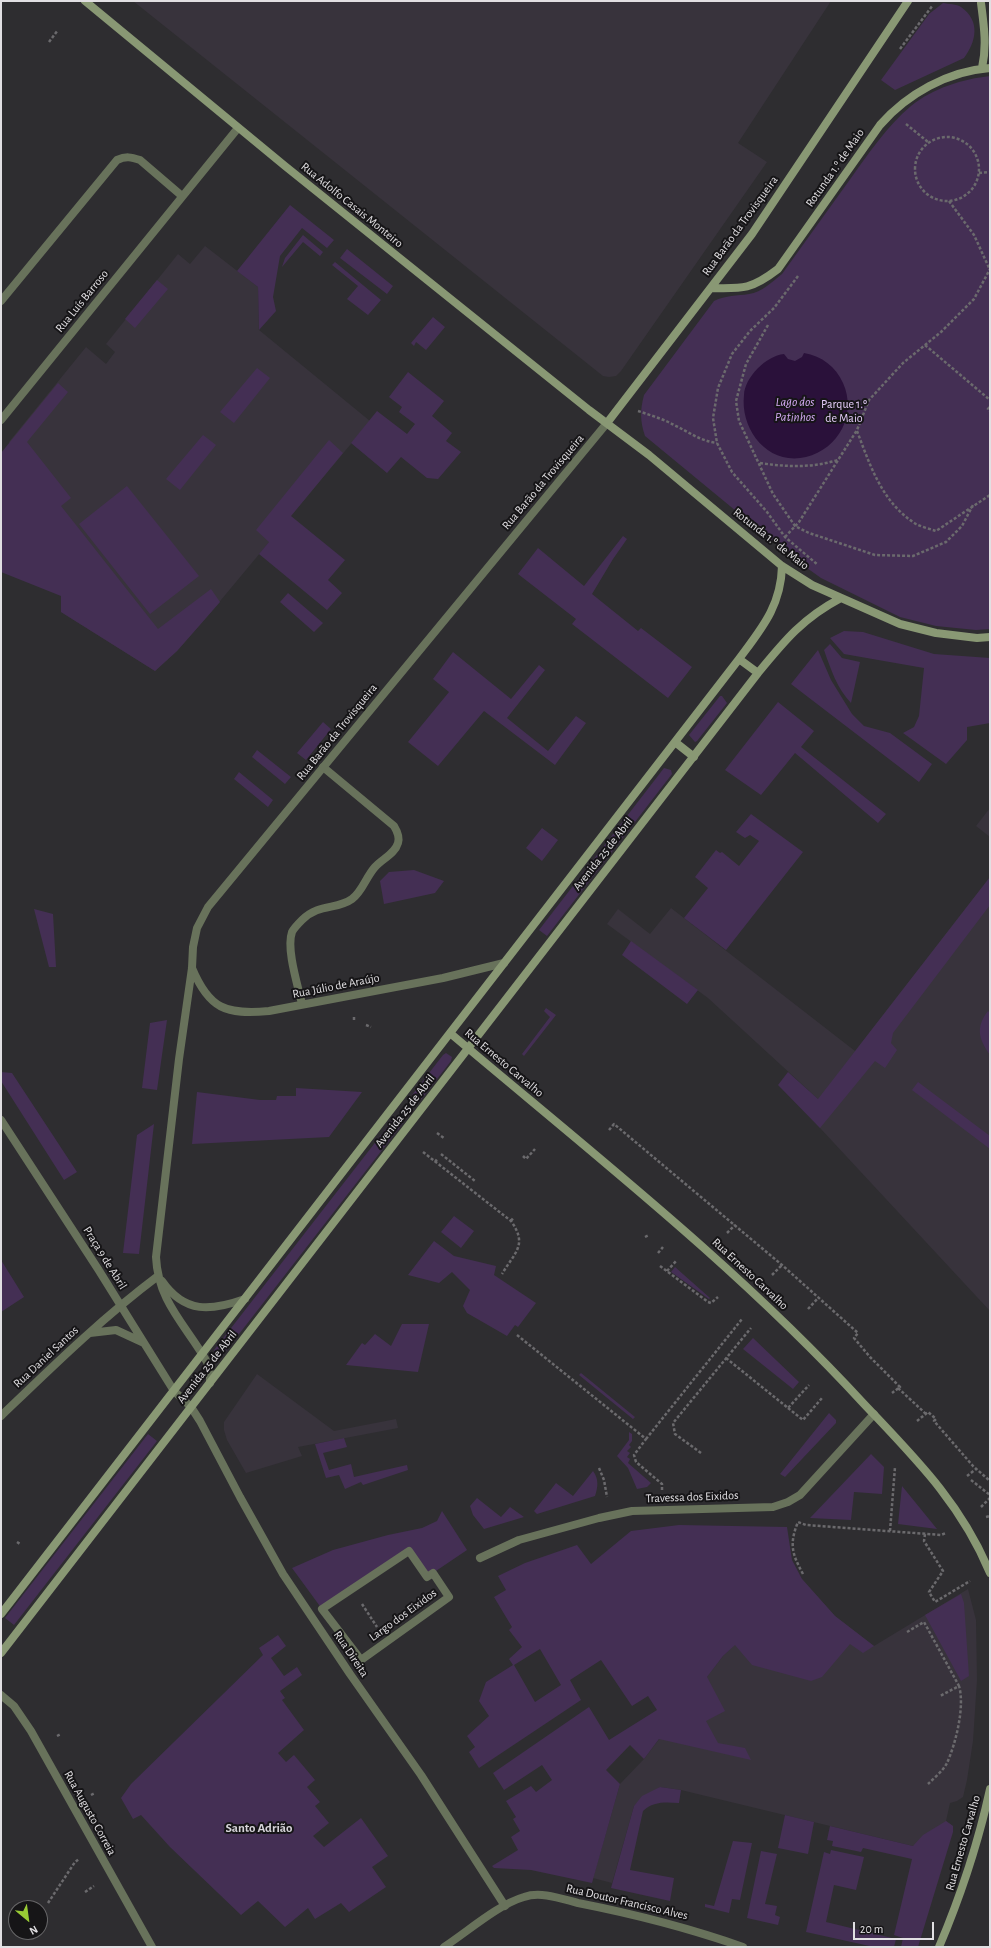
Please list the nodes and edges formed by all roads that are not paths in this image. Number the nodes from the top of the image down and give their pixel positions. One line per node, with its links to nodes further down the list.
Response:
1 (85, 1): 6 (main road, Rua Adolfo Casais Monteiro)
2 (908, 1): 8 (main road, Rua Barão da Trovisqueira)
3 (979, 2): 4 (main road); 5 (main road)
4 (990, 9)
5 (986, 68): 8 (main road, Rotunda 1.º de Maio)
6 (238, 128): 7 (street, Rua Luís Barroso); 11 (main road, Rua Adolfo Casais Monteiro)
7 (182, 196): 9 (street); 10 (street, Rua Luís Barroso)
8 (711, 288): 11 (main road, Rua Barão da Trovisqueira)
9 (1, 301)
10 (1, 420)
11 (607, 423): 12 (main road, Rotunda 1.º de Maio); 19 (street, Rua Barão da Trovisqueira)
12 (782, 566): 13 (main road, Rotunda 1.º de Maio); 15 (main road, Avenida 25 de Abril)
13 (841, 598): 14 (main road, Rotunda 1.º de Maio); 16 (main road, Avenida 25 de Abril)
14 (990, 637)
15 (739, 659): 16 (main road); 17 (main road, Avenida 25 de Abril)
16 (758, 673): 18 (main road, Avenida 25 de Abril)
17 (675, 742): 18 (main road); 20 (main road, Avenida 25 de Abril)
18 (694, 757): 24 (main road, Avenida 25 de Abril)
19 (323, 767): 21 (street, Rua Barão da Trovisqueira); 22 (street)
20 (504, 963): 22 (street, Rua Júlio de Araújo); 23 (main road, Avenida 25 de Abril)
21 (192, 968): 22 (street, Rua Júlio de Araújo); 26 (street)
22 (302, 1004)
23 (450, 1033): 24 (main road, Rua Ernesto Carvalho); 27 (main road, Avenida 25 de Abril)
24 (468, 1048): 32 (main road, Avenida 25 de Abril); 35 (main road, Rua Ernesto Carvalho)
25 (1, 1120): 28 (street, Praça 9 de Abril)
26 (158, 1276): 27 (street); 28 (street, Rua Daniel Santos); 31 (street)
27 (245, 1298): 31 (main road, Avenida 25 de Abril)
28 (120, 1305): 29 (street, Rua Daniel Santos); 30 (street, Praça 9 de Abril)
29 (90, 1333): 30 (street, Rua Daniel Santos); 36 (street, Rua Daniel Santos)
30 (144, 1343): 33 (street, Praça 9 de Abril)
31 (202, 1354): 32 (street); 33 (main road, Avenida 25 de Abril)
32 (210, 1383): 34 (main road, Avenida 25 de Abril)
33 (174, 1391): 34 (street, Praça 9 de Abril); 40 (main road, Avenida 25 de Abril)
34 (191, 1407): 41 (main road, Avenida 25 de Abril); 44 (street, Rua Direita)
35 (874, 1414): 37 (street, Travessa dos Eixidos); 38 (main road, Rua Ernesto Carvalho)
36 (1, 1416)
37 (480, 1558)
38 (990, 1573)
39 (322, 1609): 39 (street, Largo dos Eixidos)
40 (1, 1614)
41 (1, 1653)
42 (1, 1695): 45 (street, Rua Augusto Correia)
43 (990, 1789): 48 (main road, Rua Ernesto Carvalho)
44 (505, 1906): 46 (street, Rua Doutor Francisco Alves); 47 (street, Rua Doutor Francisco Alves)
45 (152, 1947)
46 (444, 1947)
47 (743, 1947)
48 (939, 1947)

